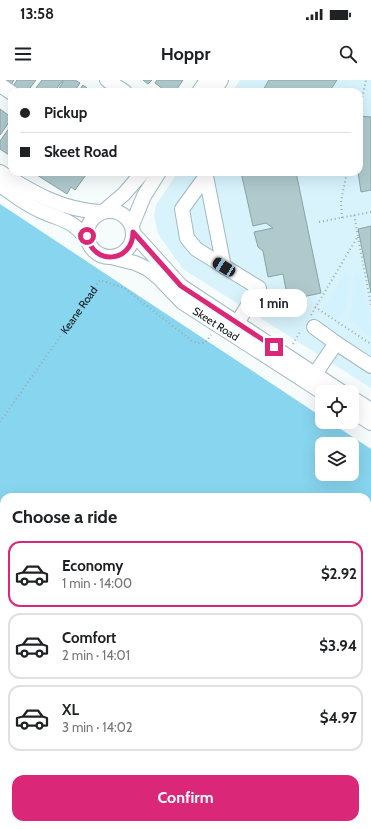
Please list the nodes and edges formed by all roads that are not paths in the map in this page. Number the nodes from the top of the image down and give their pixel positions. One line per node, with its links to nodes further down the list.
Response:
1 (107, 80): 2 (street)
2 (119, 88)
3 (0, 172): 7 (street)
4 (137, 176): 7 (street)
5 (156, 176): 8 (street)
6 (0, 185): 9 (street)
7 (103, 211): 8 (street); 9 (street)
8 (133, 229): 10 (street); 12 (street, Skeet Road)
9 (88, 241): 10 (street)
10 (111, 257): 18 (street, Skeet Road)
11 (224, 267): 11 (street); 12 (street)
12 (237, 323): 16 (street, Skeet Road)
13 (308, 324): 14 (street)
14 (336, 343): 15 (street); 16 (street)
15 (371, 366)
16 (315, 374): 17 (street, Skeet Road)
17 (332, 385)
18 (315, 387)
19 (359, 402): 20 (street)
20 (371, 410)
21 (359, 415): 22 (street)
22 (371, 423)

